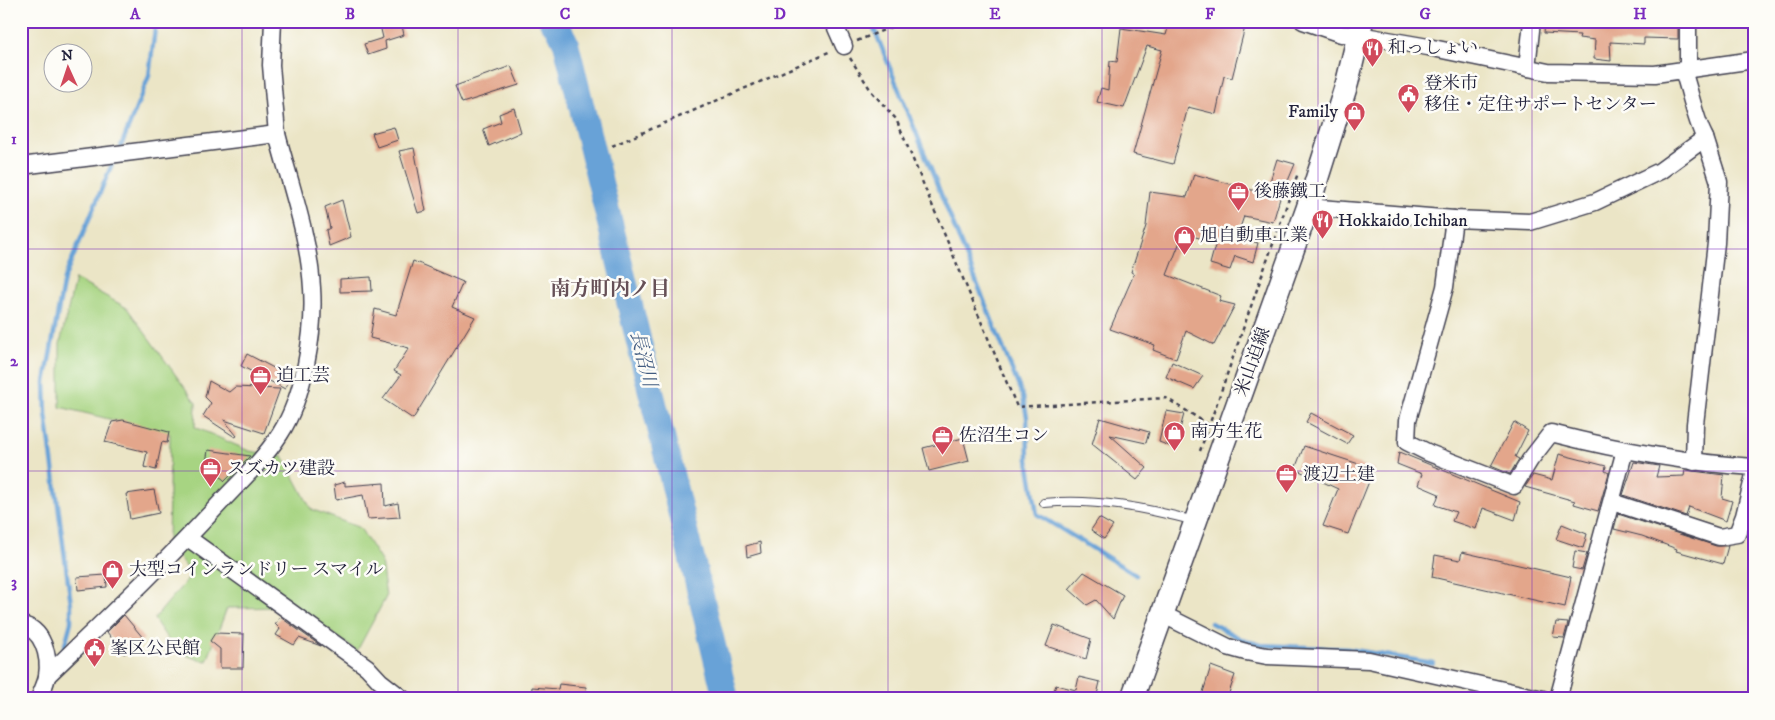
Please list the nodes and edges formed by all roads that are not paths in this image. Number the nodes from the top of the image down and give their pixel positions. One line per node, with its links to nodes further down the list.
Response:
1 (273, 21): 11 (street)
2 (833, 21): 7 (street)
3 (1303, 21): 6 (street)
4 (1532, 21): 9 (street)
5 (1688, 21): 10 (street)
6 (1360, 28): 9 (street); 14 (main road, 米山迫線)
7 (847, 45)
8 (1754, 60): 10 (street)
9 (1527, 68): 10 (street)
10 (1686, 71): 12 (street)
11 (277, 134): 13 (street); 23 (street)
12 (1705, 138): 15 (street); 17 (street)
13 (21, 166)
14 (1308, 207): 15 (street); 22 (main road, 米山迫線)
15 (1454, 219): 16 (street)
16 (1625, 450): 17 (street); 20 (street)
17 (1694, 462): 18 (street)
18 (1754, 467)
19 (1754, 475): 20 (street)
20 (1612, 502): 31 (street)
21 (1044, 503): 22 (lane)
22 (1195, 521): 24 (main road, 米山迫線)
23 (188, 538): 26 (street); 28 (street)
24 (1164, 609): 29 (main road, 米山迫線); 30 (street)
25 (21, 625): 26 (street)
26 (47, 676): 27 (street)
27 (37, 697)
28 (403, 699)
29 (1132, 699)
30 (1543, 699)
31 (1558, 699)

